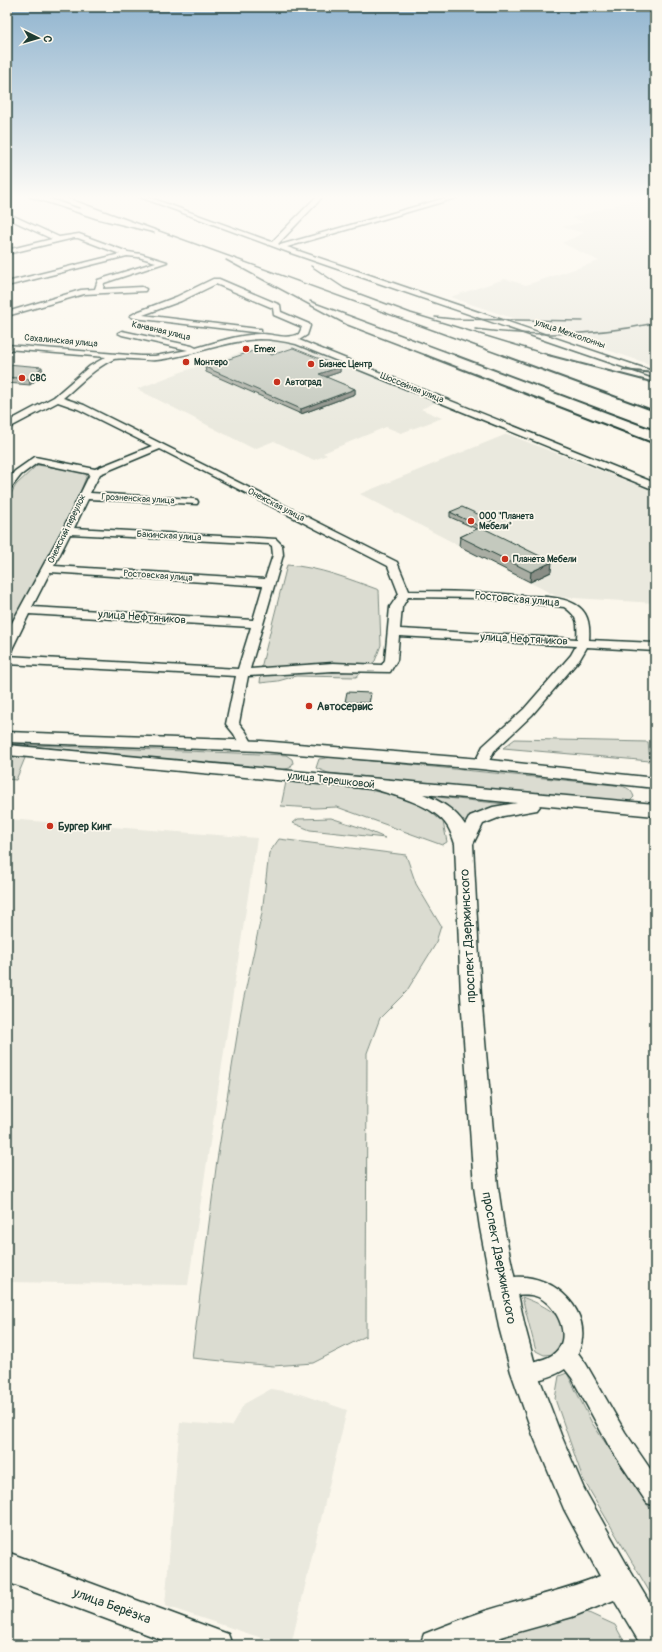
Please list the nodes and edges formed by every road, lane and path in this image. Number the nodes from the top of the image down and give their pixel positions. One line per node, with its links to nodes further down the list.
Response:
1 (47, 274): 4 (street)
2 (126, 274): 6 (street)
3 (361, 274): 14 (street, улица Мехколонны)
4 (7, 284)
5 (142, 289): 6 (street)
6 (99, 290): 7 (street)
7 (7, 314)
8 (122, 333): 12 (street, Канавная улица)
9 (267, 336): 10 (street, Шоссейная улица); 10 (street); 12 (street, Шоссейная улица)
10 (291, 340): 20 (street, Шоссейная улица)
11 (7, 347): 13 (street, Сахалинская улица)
12 (196, 349): 13 (street, Шоссейная улица)
13 (114, 356): 15 (street)
14 (655, 374)
15 (57, 399): 16 (street); 17 (street, Онежская улица)
16 (7, 426)
17 (160, 446): 18 (street); 26 (street, Онежская улица)
18 (96, 472): 19 (street); 21 (street, Онежский переулок)
19 (7, 487)
20 (655, 487)
21 (83, 496): 22 (street, Грозненская улица); 23 (street, Онежский переулок)
22 (193, 502)
23 (67, 531): 24 (street, Онежский переулок); 25 (street, Бакинская улица)
24 (47, 569): 25 (street, Ростовская улица); 27 (street, Онежский переулок)
25 (269, 583): 28 (street)
26 (405, 594): 29 (street); 30 (street, Ростовская улица)
27 (25, 610): 28 (street, улица Нефтяников); 32 (street, Онежский переулок)
28 (258, 624): 34 (street)
29 (394, 632): 30 (street, улица Нефтяников); 34 (street)
30 (583, 643): 31 (street, улица Нефтяников); 39 (street, Ростовская улица)
31 (655, 647)
32 (7, 648)
33 (7, 660): 34 (street)
34 (243, 673): 36 (street)
35 (7, 737): 36 (main road)
36 (247, 746): 38 (main road)
37 (7, 750): 40 (main road, улица Терешковой)
38 (310, 750): 39 (main road); 40 (main road)
39 (481, 764): 41 (main road)
40 (310, 778): 42 (main road, улица Терешковой)
41 (650, 783): 44 (main road)
42 (378, 785): 43 (main road, улица Терешковой); 45 (main road)
43 (568, 803): 44 (main road, улица Терешковой); 45 (main road)
44 (650, 810)
45 (464, 844): 46 (main road, проспект Дзержинского)
46 (503, 1287): 47 (street); 48 (main road, проспект Дзержинского)
47 (567, 1355): 48 (street); 49 (street)
48 (524, 1372): 51 (main road, проспект Дзержинского)
49 (655, 1494)
50 (7, 1567): 54 (main road, улица Берёзка)
51 (620, 1583): 52 (main road, проспект Дзержинского); 53 (main road)
52 (655, 1640)
53 (441, 1642): 55 (main road)
54 (218, 1645)
55 (488, 1645)

